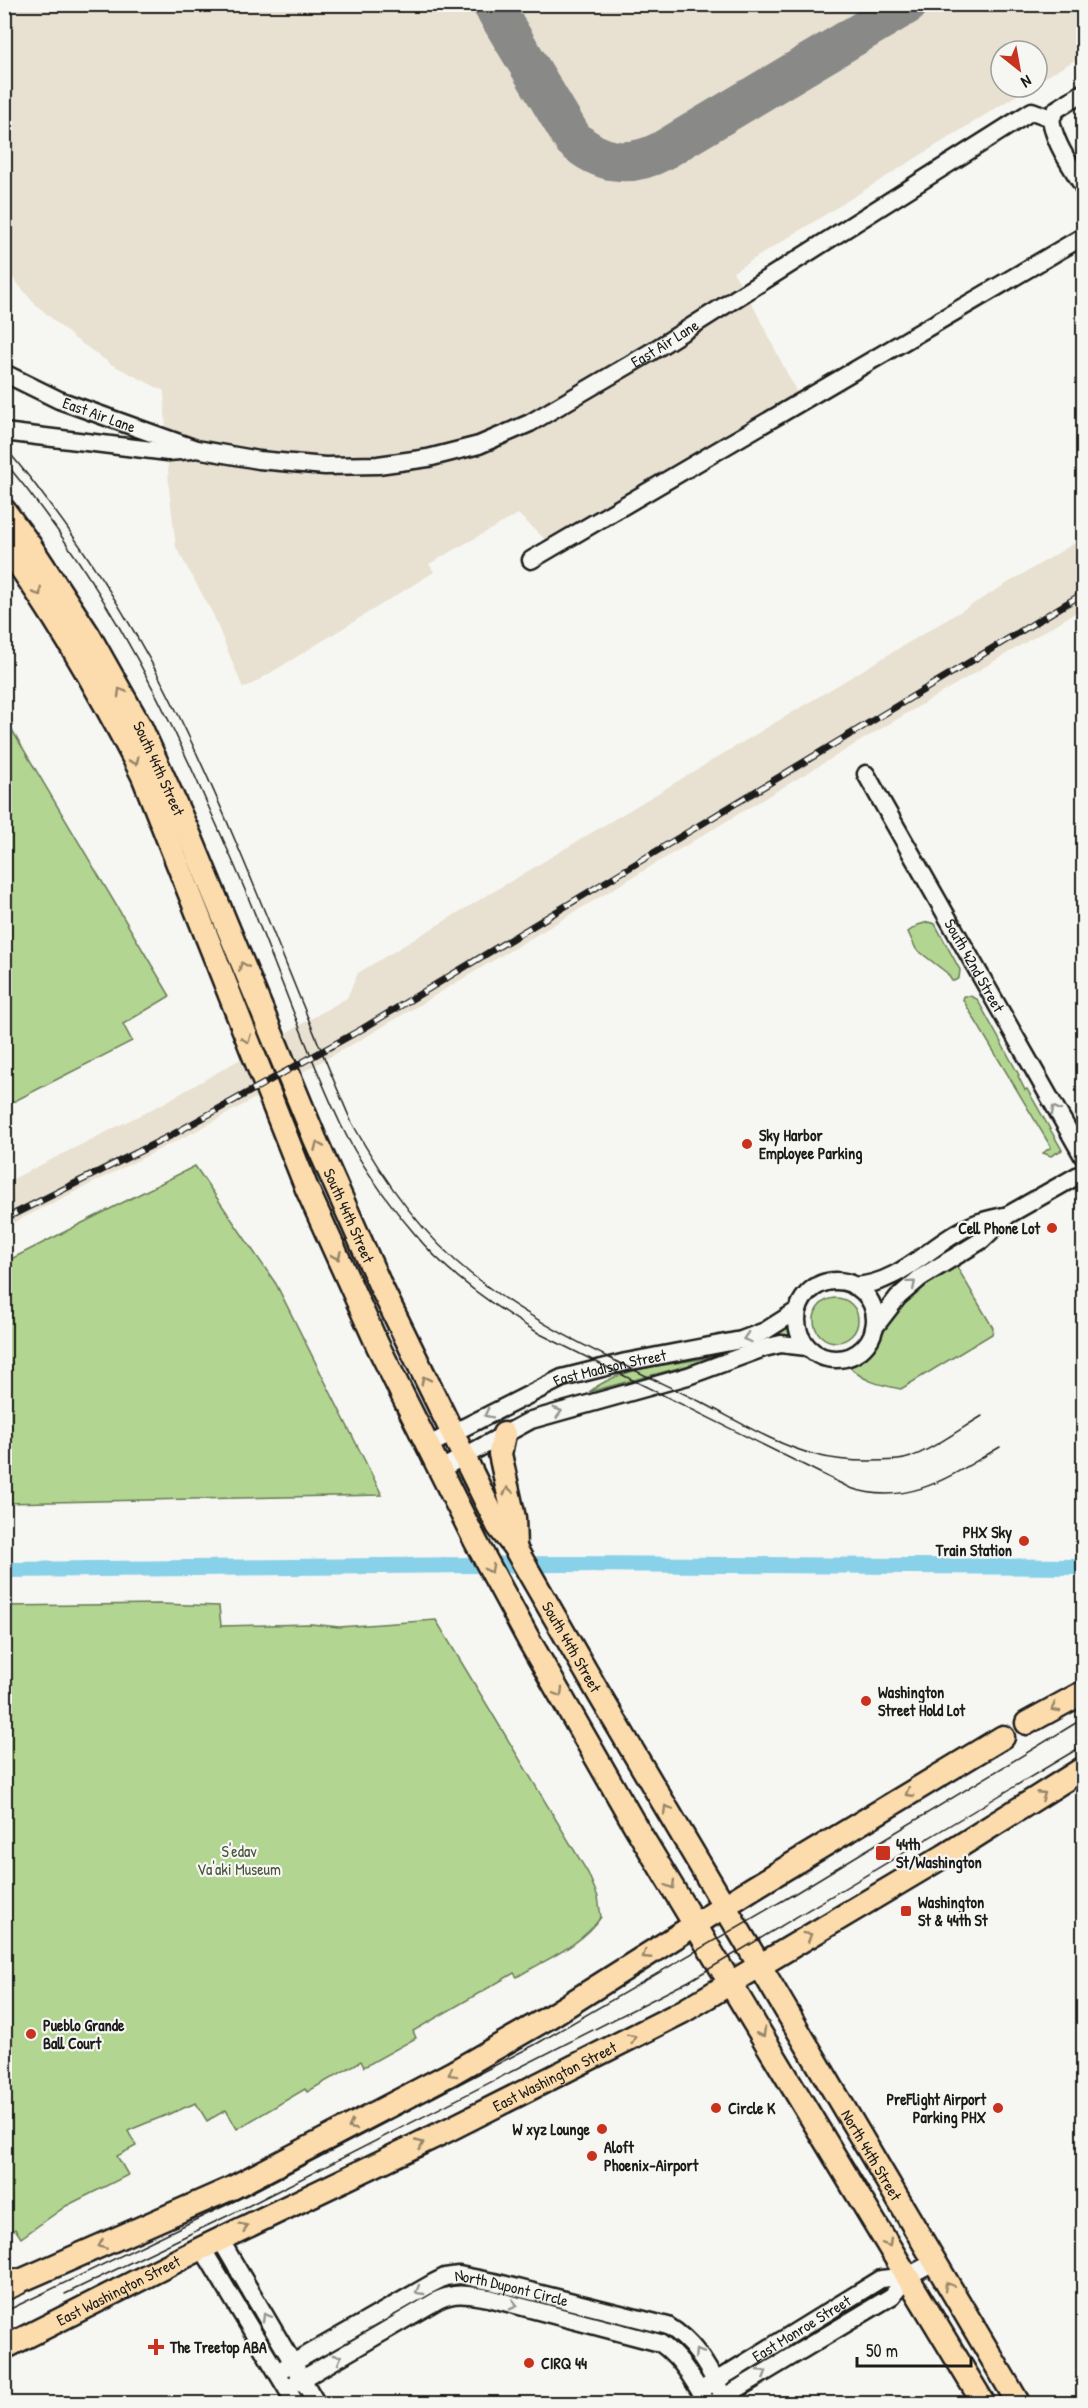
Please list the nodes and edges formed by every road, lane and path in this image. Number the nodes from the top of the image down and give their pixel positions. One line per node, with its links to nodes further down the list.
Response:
1 (1083, 92): 2 (street)
2 (1052, 118): 3 (street); 7 (street, East Air Lane)
3 (1083, 188)
4 (1083, 236): 10 (street)
5 (4, 373): 7 (street, East Air Lane)
6 (4, 432): 7 (street, East Air Lane)
7 (196, 449)
8 (4, 510): 19 (main road, South 44th Street, one-way to 8)
9 (4, 544): 21 (main road, South 44th Street, one-way to 21)
10 (531, 560)
11 (866, 774): 12 (street, South 42nd Street, one-way to 11)
12 (1083, 1158)
13 (1083, 1172): 14 (street)
14 (1008, 1215): 15 (street); 17 (street, one-way to 14)
15 (854, 1286): 16 (street); 17 (street)
16 (798, 1310): 18 (street); 19 (street, East Madison Street, one-way to 19)
17 (874, 1328): 18 (street)
18 (807, 1347): 20 (street, East Madison Street, one-way to 18)
19 (451, 1433): 21 (street, East Madison Street); 22 (main road, South 44th Street)
20 (504, 1434): 22 (street, East Madison Street); 24 (main road, one-way to 20)
21 (427, 1446): 23 (main road, South 44th Street)
22 (463, 1457): 23 (street, East Madison Street); 24 (main road, South 44th Street)
23 (439, 1470): 30 (main road, South 44th Street, one-way to 30)
24 (515, 1548): 29 (main road, South 44th Street, one-way to 24)
25 (1083, 1692): 26 (main road, one-way to 26)
26 (1027, 1723)
27 (1003, 1737): 29 (main road, one-way to 29)
28 (1083, 1768): 31 (main road, East Washington Street, one-way to 28)
29 (724, 1906): 30 (main road); 31 (main road, North 44th Street)
30 (696, 1924): 32 (main road, North 44th Street); 36 (main road, one-way to 36)
31 (760, 1966): 32 (main road, East Washington Street); 34 (main road, North 44th Street)
32 (731, 1983): 33 (main road, East Washington Street, one-way to 32); 35 (main road, North 44th Street, one-way to 35)
33 (211, 2243): 37 (main road, East Washington Street); 38 (street, one-way to 33); 39 (street)
34 (934, 2262): 35 (street, East Monroe Street); 48 (main road, North 44th Street, one-way to 34)
35 (908, 2276): 41 (street, East Monroe Street); 44 (street, East Monroe Street, one-way to 35); 47 (main road, North 44th Street)
36 (8, 2286)
37 (4, 2348)
38 (294, 2363): 39 (street, North Dupont Circle); 40 (street); 41 (street, North Dupont Circle, one-way to 38)
39 (277, 2372): 42 (street)
40 (303, 2378): 42 (street, North Dupont Circle); 43 (street, North Dupont Circle, one-way to 43); 46 (street)
41 (715, 2382): 43 (street, East Monroe Street); 44 (street, North Dupont Circle)
42 (287, 2388): 45 (street)
43 (704, 2397)
44 (722, 2401)
45 (296, 2403)
46 (317, 2403)
47 (984, 2403)
48 (1019, 2403)

